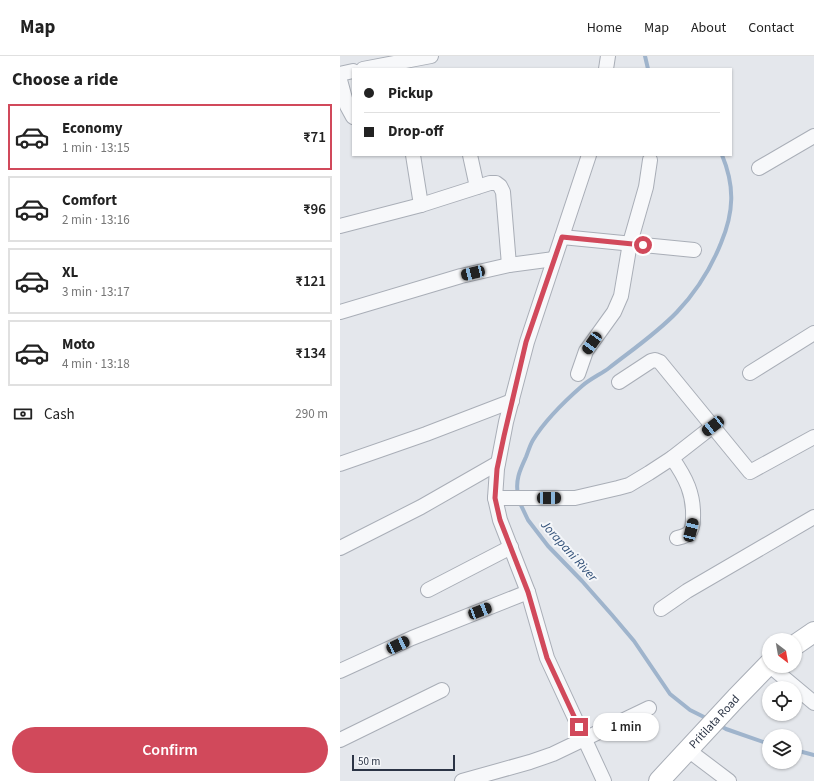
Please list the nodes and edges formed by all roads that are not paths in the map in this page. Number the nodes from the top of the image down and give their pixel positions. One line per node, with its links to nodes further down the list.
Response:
1 (431, 56): 3 (street)
2 (608, 56): 4 (street)
3 (368, 68)
4 (606, 68)
5 (352, 71): 6 (street)
6 (340, 74)
7 (340, 80): 8 (street)
8 (352, 115)
9 (814, 136): 14 (street)
10 (413, 156): 16 (street)
11 (470, 156): 15 (street)
12 (589, 156): 18 (street)
13 (650, 160): 19 (street)
14 (759, 168)
15 (477, 187): 16 (street); 22 (street)
16 (421, 205): 17 (street)
17 (340, 226)
18 (562, 237): 19 (street); 21 (street)
19 (630, 243): 20 (street); 26 (street)
20 (694, 250)
21 (554, 259): 22 (street); 28 (street)
22 (509, 265): 23 (street)
23 (340, 312)
24 (814, 333): 25 (street)
25 (750, 373)
26 (578, 374)
27 (619, 382): 29 (street)
28 (512, 401): 32 (street); 33 (street)
29 (713, 426): 30 (street); 31 (street)
30 (814, 437)
31 (672, 458): 34 (street); 36 (street)
32 (340, 464)
33 (498, 464): 34 (street); 38 (street)
34 (501, 498): 37 (street)
35 (814, 517): 41 (street)
36 (677, 538)
37 (511, 547): 39 (street); 40 (street)
38 (340, 548)
39 (428, 590)
40 (528, 592): 44 (street); 50 (street)
41 (661, 609)
42 (814, 632): 43 (street)
43 (802, 640)
44 (340, 671)
45 (762, 672): 52 (street, Pritilata Road)
46 (778, 673): 48 (street)
47 (442, 690): 51 (street)
48 (814, 703)
49 (649, 708): 50 (street)
50 (585, 738): 53 (street); 54 (street)
51 (340, 740)
52 (691, 747): 55 (street, Pritilata Road); 56 (street)
53 (462, 781)
54 (604, 781)
55 (660, 781)
56 (729, 781)

